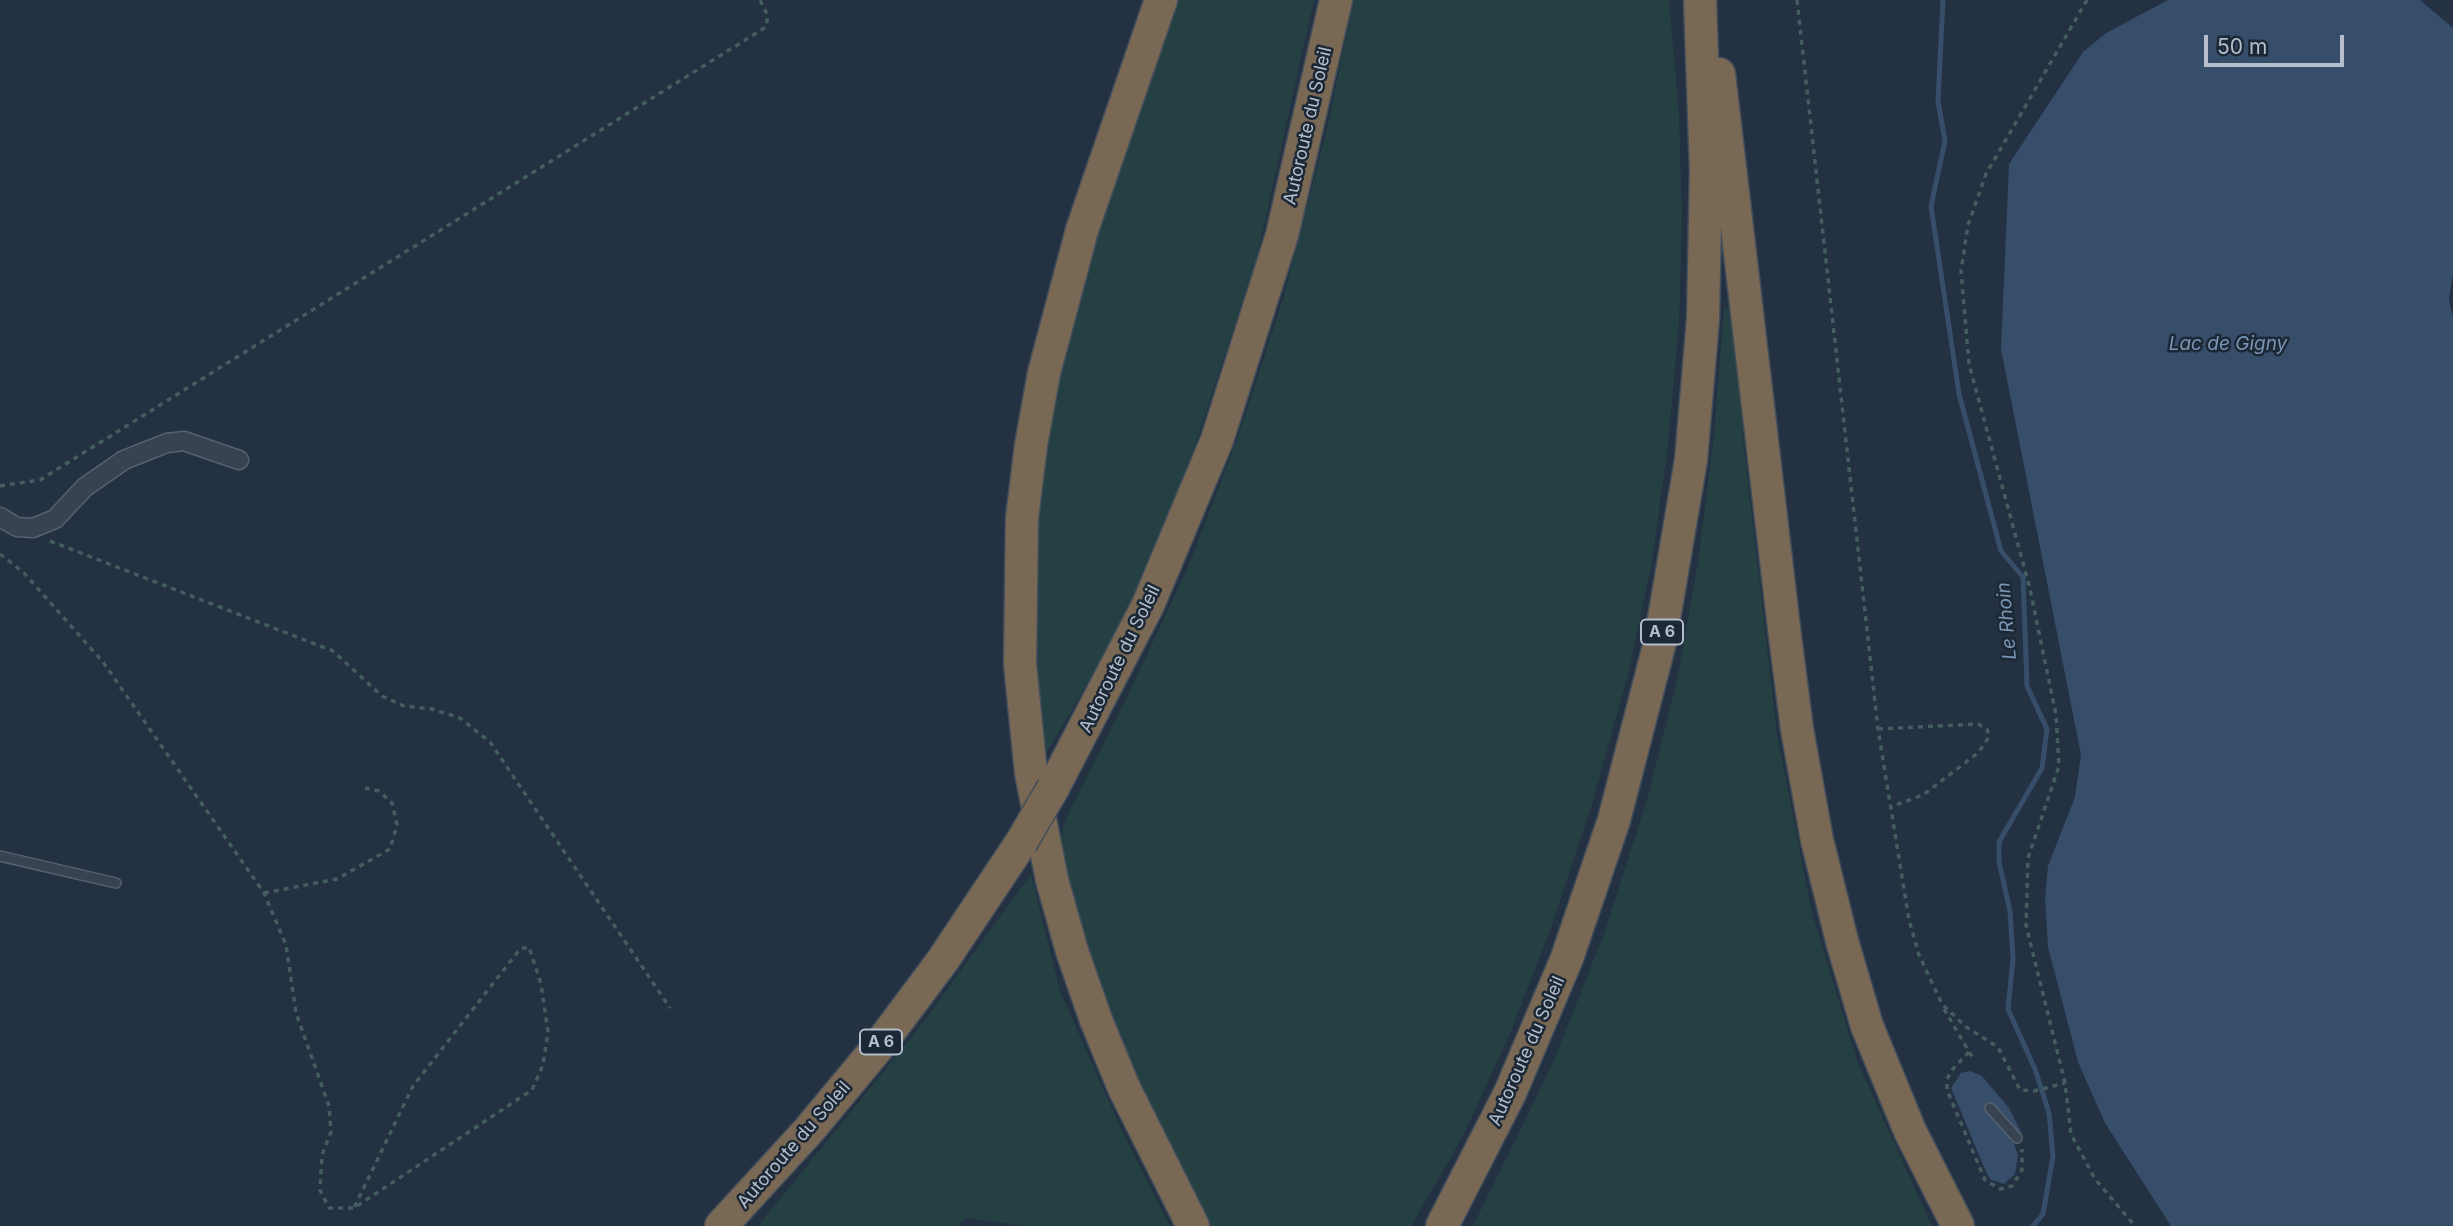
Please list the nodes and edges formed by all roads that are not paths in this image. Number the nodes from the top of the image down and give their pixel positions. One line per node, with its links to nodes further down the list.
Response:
1 (1161, 0): 11 (highway)
2 (1336, 0): 10 (highway, Autoroute du Soleil / A 6, bridge)
3 (1702, 0): 12 (highway, Autoroute du Soleil / A 6); 13 (highway)
4 (239, 460): 5 (street)
5 (0, 517)
6 (0, 856): 7 (lane)
7 (116, 883)
8 (1990, 1108): 9 (lane)
9 (2017, 1138)
10 (721, 1226)
11 (1193, 1226)
12 (1442, 1226)
13 (1958, 1226)

